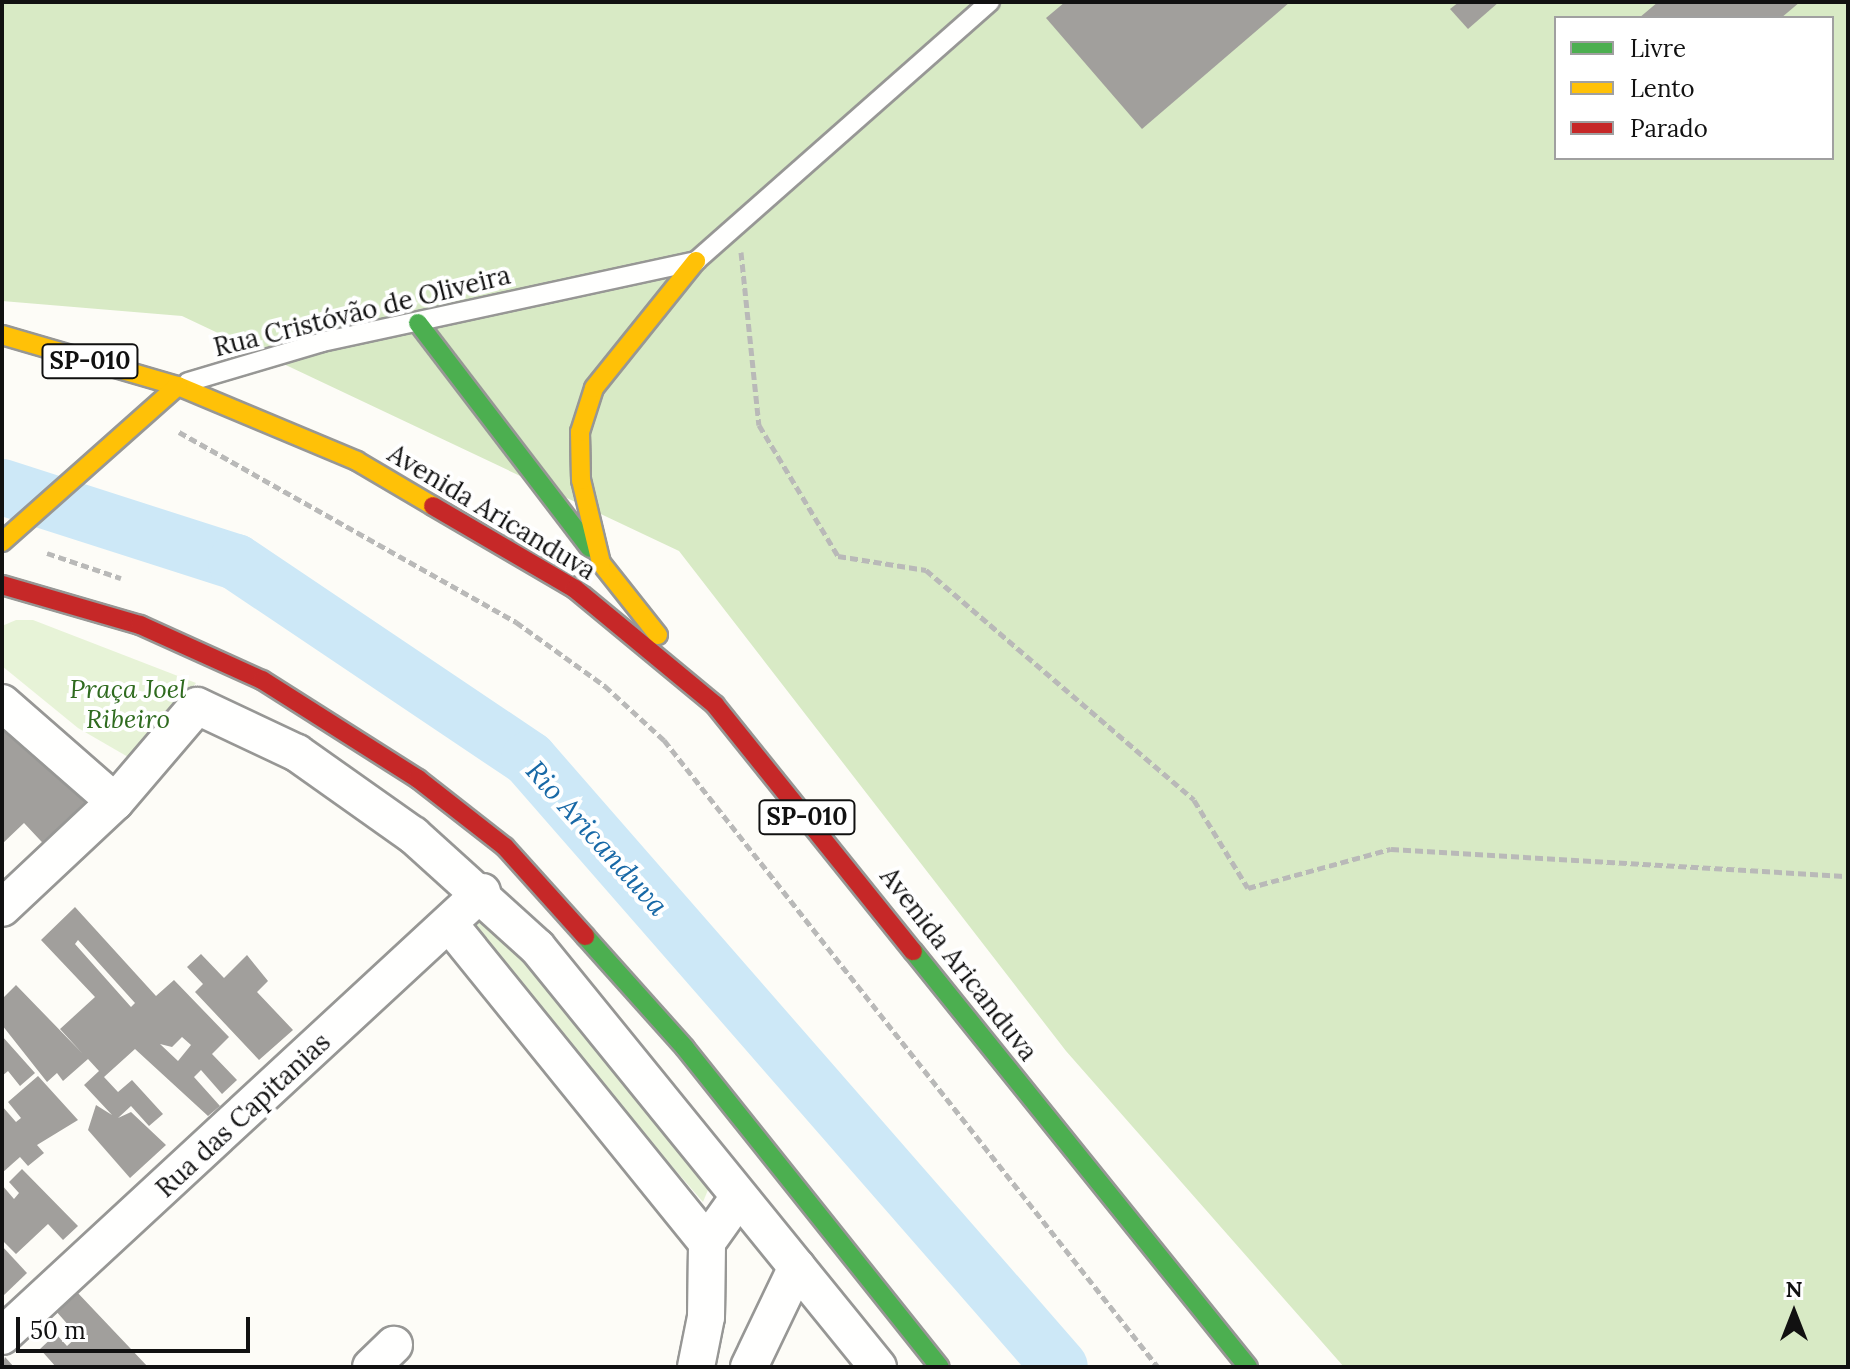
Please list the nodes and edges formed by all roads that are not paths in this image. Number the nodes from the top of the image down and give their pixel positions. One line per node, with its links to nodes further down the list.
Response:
1 (990, 2): 2 (lane)
2 (696, 261): 3 (lane, Rua Cristóvão de Oliveira); 7 (main road)
3 (418, 323): 5 (lane, Rua Cristóvão de Oliveira); 7 (main road)
4 (2, 335): 5 (main road, Avenida Aricanduva / SP-010)
5 (178, 386): 6 (main road, Rua Cristóvão de Oliveira); 10 (main road, Avenida Aricanduva / SP-010)
6 (2, 542)
7 (601, 563): 10 (main road)
8 (2, 585): 22 (main road)
9 (2, 703): 11 (street)
10 (715, 705): 23 (main road, Avenida Aricanduva / SP-010)
11 (115, 802): 12 (street); 13 (street)
12 (482, 892): 14 (street, Rua das Capitanias); 15 (street)
13 (2, 908)
14 (450, 925): 16 (street); 18 (street, Rua das Capitanias)
15 (739, 1197): 16 (street); 17 (street)
16 (707, 1242): 19 (street)
17 (797, 1267): 20 (street); 21 (street)
18 (2, 1336)
19 (696, 1367)
20 (749, 1367)
21 (878, 1367)
22 (940, 1367)
23 (1248, 1367)

